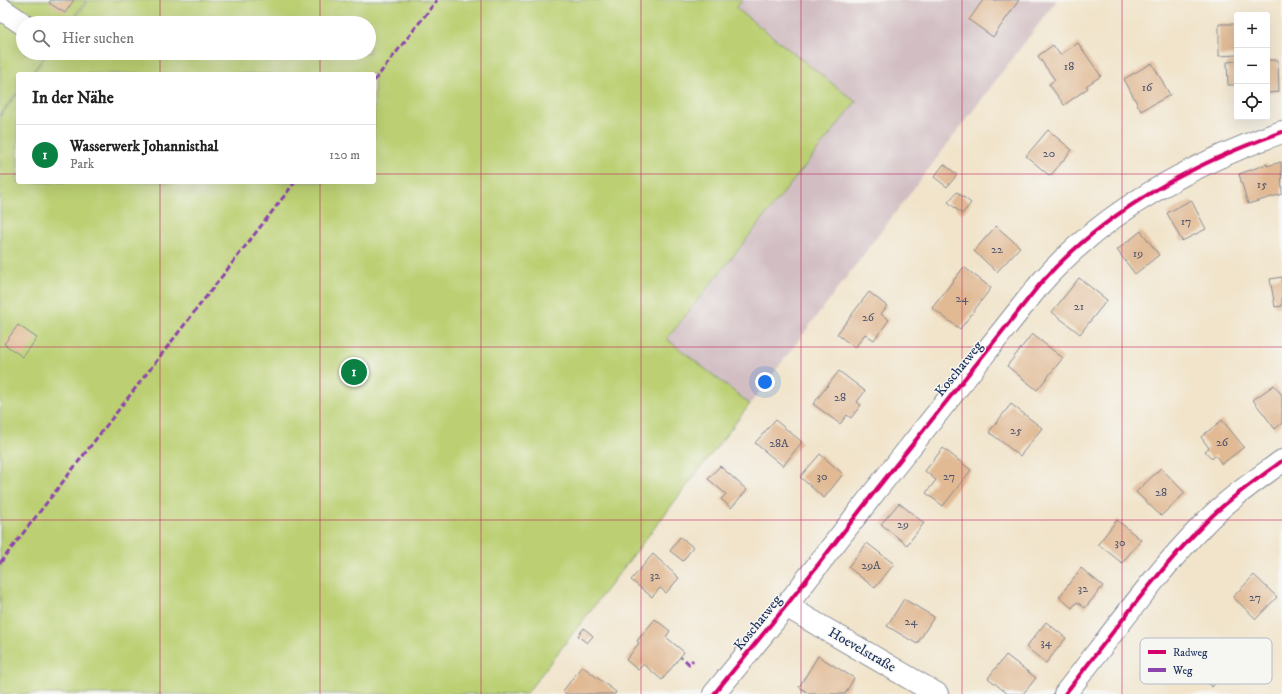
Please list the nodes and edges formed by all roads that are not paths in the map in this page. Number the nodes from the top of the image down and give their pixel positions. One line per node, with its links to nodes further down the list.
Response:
1 (0, 8): 2 (street)
2 (16, 19)
3 (1282, 132): 5 (street, Koschatweg)
4 (1282, 461): 8 (street)
5 (786, 606): 6 (street, Koschatweg); 7 (street, Hoevelstraße)
6 (714, 694)
7 (937, 694)
8 (1065, 694)

